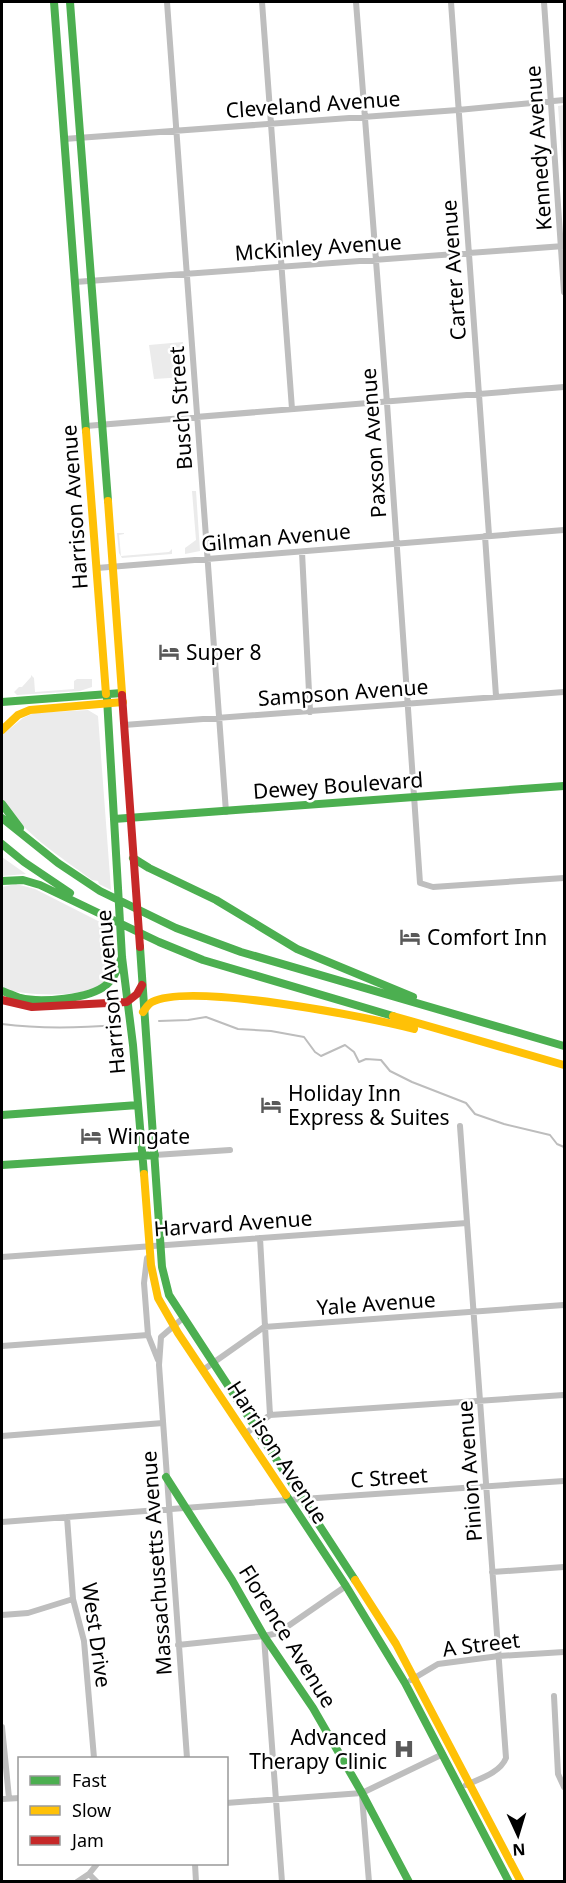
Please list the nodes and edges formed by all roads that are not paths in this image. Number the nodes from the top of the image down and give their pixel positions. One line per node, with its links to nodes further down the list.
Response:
1 (54, 2): 15 (main road, Harrison Avenue)
2 (70, 2): 14 (main road, Harrison Avenue)
3 (167, 2): 13 (street, Busch Street)
4 (262, 2): 12 (street)
5 (356, 2): 11 (street, Paxson Avenue)
6 (451, 2): 10 (street, Carter Avenue)
7 (544, 2): 9 (street, Kennedy Avenue)
8 (564, 100): 9 (street, Cleveland Avenue)
9 (551, 101): 10 (street, Cleveland Avenue); 16 (street, Kennedy Avenue)
10 (458, 110): 11 (street, Cleveland Avenue); 17 (street, Carter Avenue)
11 (365, 117): 12 (street, Cleveland Avenue); 18 (street, Paxson Avenue)
12 (270, 123): 13 (street, Cleveland Avenue); 19 (street)
13 (177, 130): 14 (street, Cleveland Avenue); 20 (street, Busch Street)
14 (80, 138): 15 (street, Cleveland Avenue); 21 (main road, Harrison Avenue)
15 (64, 139): 22 (main road, Harrison Avenue)
16 (563, 246): 17 (street, McKinley Avenue); 23 (street, Kennedy Avenue)
17 (469, 253): 18 (street, McKinley Avenue); 25 (street, Carter Avenue)
18 (376, 260): 19 (street, McKinley Avenue); 26 (street, Paxson Avenue)
19 (281, 267): 20 (street, McKinley Avenue); 27 (street)
20 (186, 274): 21 (street, McKinley Avenue); 28 (street, Busch Street)
21 (91, 281): 22 (street, McKinley Avenue); 29 (main road, Harrison Avenue)
22 (75, 282): 30 (main road, Harrison Avenue)
23 (564, 292)
24 (564, 387): 25 (street)
25 (478, 394): 26 (street); 32 (street, Carter Avenue)
26 (387, 403): 27 (street); 33 (street, Paxson Avenue)
27 (292, 409): 28 (street)
28 (198, 417): 29 (street); 35 (street, Busch Street)
29 (102, 425): 30 (street); 36 (main road, Harrison Avenue)
30 (86, 426): 37 (main road, Harrison Avenue)
31 (564, 530): 32 (street, Gilman Avenue)
32 (487, 536): 33 (street, Gilman Avenue); 40 (street, Carter Avenue)
33 (397, 544): 34 (street, Gilman Avenue); 44 (street, Paxson Avenue)
34 (302, 552): 35 (street, Gilman Avenue); 45 (street)
35 (208, 560): 36 (street, Gilman Avenue); 46 (street, Busch Street)
36 (112, 567): 37 (street, Gilman Avenue); 39 (main road, Harrison Avenue)
37 (97, 568): 41 (main road, Harrison Avenue)
38 (564, 692): 40 (street, Sampson Avenue)
39 (122, 693): 41 (main road); 43 (main road, Harrison Avenue)
40 (496, 696): 44 (street, Sampson Avenue)
41 (107, 698): 42 (main road); 43 (main road); 48 (main road); 55 (main road, Harrison Avenue)
42 (2, 702)
43 (123, 702): 47 (main road, Harrison Avenue)
44 (407, 704): 45 (street, Sampson Avenue); 50 (street, Paxson Avenue)
45 (310, 712): 46 (street, Sampson Avenue)
46 (218, 717): 47 (street, Sampson Avenue); 52 (street, Busch Street)
47 (124, 725): 54 (main road, Harrison Avenue)
48 (2, 730)
49 (564, 786): 50 (main road, Dewey Boulevard)
50 (414, 797): 52 (main road, Dewey Boulevard); 59 (street, Paxson Avenue)
51 (2, 804): 57 (main road)
52 (226, 812): 54 (main road, Dewey Boulevard)
53 (2, 818): 57 (main road)
54 (130, 818): 55 (main road, Dewey Boulevard); 58 (main road, Harrison Avenue)
55 (114, 819): 62 (main road, Harrison Avenue)
56 (2, 844): 61 (main road)
57 (36, 846): 68 (main road)
58 (133, 858): 63 (main road, Harrison Avenue); 68 (main road)
59 (564, 878)
60 (2, 881): 61 (main road)
61 (100, 912): 70 (main road)
62 (122, 957): 64 (main road); 66 (main road, Harrison Avenue)
63 (142, 985): 66 (main road); 67 (main road, Harrison Avenue)
64 (2, 991)
65 (2, 1000): 66 (main road)
66 (127, 1002): 72 (main road, Harrison Avenue)
67 (143, 1012): 70 (main road); 76 (main road, Harrison Avenue)
68 (451, 1015): 69 (main road)
69 (564, 1046)
70 (512, 1049): 71 (main road)
71 (564, 1065)
72 (138, 1105): 73 (main road); 77 (main road, Harrison Avenue)
73 (2, 1115)
74 (460, 1126): 79 (street, Pinion Avenue)
75 (230, 1150): 76 (street)
76 (155, 1155): 77 (main road); 81 (main road, Harrison Avenue)
77 (143, 1156): 78 (main road); 82 (main road, Harrison Avenue)
78 (2, 1165)
79 (467, 1223): 80 (street, Harvard Avenue); 85 (street, Pinion Avenue)
80 (260, 1238): 81 (street, Harvard Avenue); 88 (street)
81 (161, 1245): 82 (street, Harvard Avenue); 86 (main road, Harrison Avenue)
82 (149, 1246): 83 (street, Harvard Avenue); 87 (main road, Harrison Avenue); 89 (street, Massachusetts Avenue)
83 (2, 1257)
84 (564, 1305): 85 (street, Yale Avenue)
85 (474, 1312): 88 (street, Yale Avenue); 95 (street, Pinion Avenue)
86 (183, 1318): 87 (street, Massachusetts Avenue); 91 (main road, Harrison Avenue)
87 (173, 1326): 92 (street, Massachusetts Avenue); 93 (main road, Harrison Avenue)
88 (264, 1328): 91 (street); 96 (street)
89 (148, 1335): 90 (street); 92 (street, Massachusetts Avenue)
90 (2, 1346)
91 (213, 1364): 93 (street); 98 (main road, Harrison Avenue)
92 (159, 1365): 97 (street, Massachusetts Avenue)
93 (203, 1370): 99 (main road, Harrison Avenue)
94 (564, 1395): 95 (street)
95 (480, 1401): 96 (street); 103 (street, Pinion Avenue)
96 (270, 1415): 98 (street)
97 (163, 1423): 100 (street); 101 (street, Massachusetts Avenue)
98 (254, 1427): 99 (street); 104 (main road, Harrison Avenue)
99 (245, 1434): 105 (main road, Harrison Avenue)
100 (2, 1436)
101 (166, 1477): 106 (main road, Florence Avenue); 107 (street, Massachusetts Avenue)
102 (564, 1482): 103 (street, C Street)
103 (486, 1487): 104 (street, C Street); 111 (street, Pinion Avenue)
104 (301, 1499): 105 (street, C Street); 119 (main road, Harrison Avenue)
105 (288, 1500): 106 (street, C Street); 112 (main road, Harrison Avenue)
106 (185, 1508): 107 (street, C Street); 115 (main road, Florence Avenue)
107 (169, 1509): 108 (street, C Street); 116 (street, Massachusetts Avenue)
108 (67, 1517): 109 (street, C Street); 113 (street, West Drive)
109 (2, 1522)
110 (564, 1567): 111 (street)
111 (492, 1572): 118 (street, Pinion Avenue)
112 (346, 1586): 115 (street); 120 (main road, Harrison Avenue)
113 (73, 1599): 114 (street); 124 (street, West Drive)
114 (2, 1615)
115 (264, 1636): 116 (street); 129 (main road, Florence Avenue); 133 (street)
116 (178, 1645): 125 (street, Massachusetts Avenue)
117 (564, 1652): 118 (street, A Street)
118 (498, 1656): 119 (street, A Street); 126 (street, Pinion Avenue)
119 (415, 1677): 120 (street, A Street); 126 (main road, Harrison Avenue)
120 (405, 1683): 123 (main road, Harrison Avenue)
121 (554, 1696): 127 (street)
122 (2, 1727): 130 (street)
123 (443, 1754): 128 (main road, Harrison Avenue); 129 (street)
124 (94, 1757)
125 (187, 1757)
126 (471, 1783): 128 (street, Pinion Avenue); 145 (main road, Harrison Avenue)
127 (564, 1787)
128 (460, 1788): 144 (main road, Harrison Avenue)
129 (362, 1792): 133 (street); 142 (street); 143 (main road, Florence Avenue)
130 (9, 1798): 131 (street); 132 (street)
131 (18, 1798)
132 (2, 1799)
133 (276, 1799): 134 (street); 141 (street)
134 (228, 1803)
135 (96, 1865): 137 (street)
136 (195, 1865): 140 (street)
137 (89, 1874): 138 (street); 139 (street)
138 (77, 1881)
139 (97, 1881)
140 (196, 1881)
141 (282, 1881)
142 (369, 1881)
143 (408, 1881)
144 (509, 1881)
145 (522, 1881)

